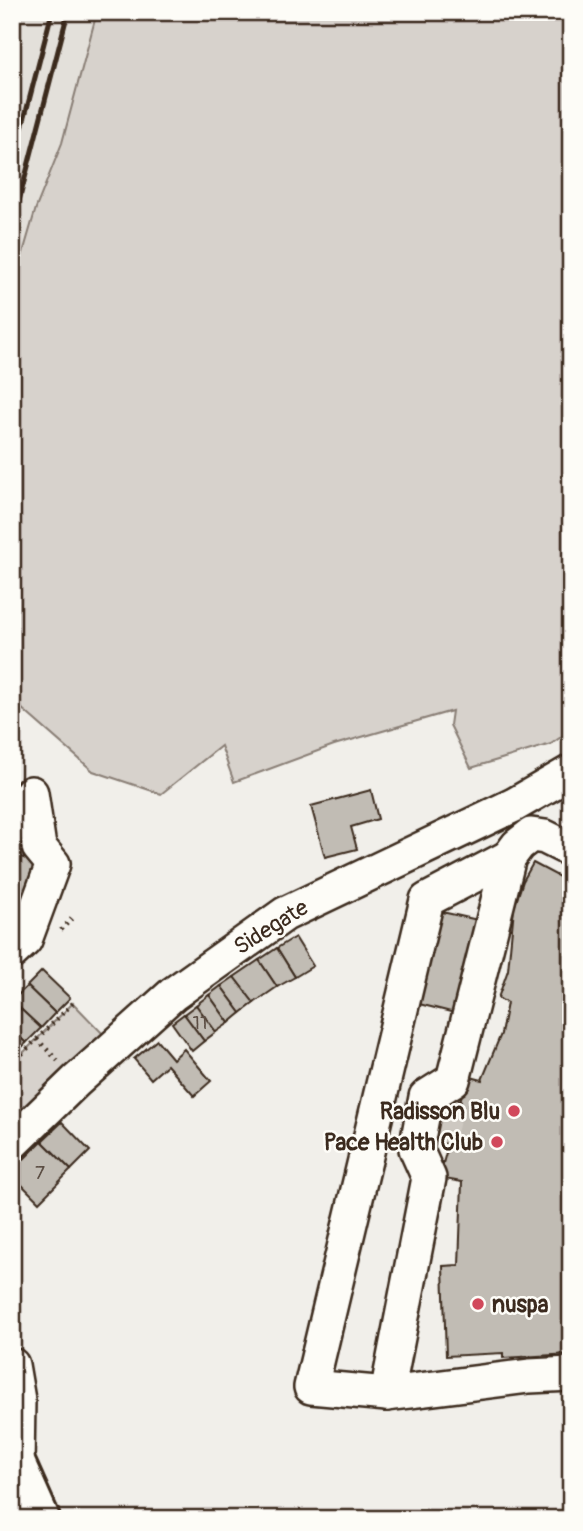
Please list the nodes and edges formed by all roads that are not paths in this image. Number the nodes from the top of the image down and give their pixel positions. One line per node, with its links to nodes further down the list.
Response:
1 (571, 772): 3 (street, Sidegate)
2 (31, 793): 6 (street)
3 (514, 806): 4 (street); 8 (street, Sidegate)
4 (520, 846): 5 (street); 9 (street); 12 (street)
5 (571, 850)
6 (12, 952)
7 (438, 1141): 9 (street)
8 (12, 1143)
9 (429, 1178): 12 (street)
10 (12, 1365): 13 (street)
11 (571, 1374): 12 (street)
12 (387, 1394)
13 (15, 1461): 14 (highway)
14 (40, 1519)

